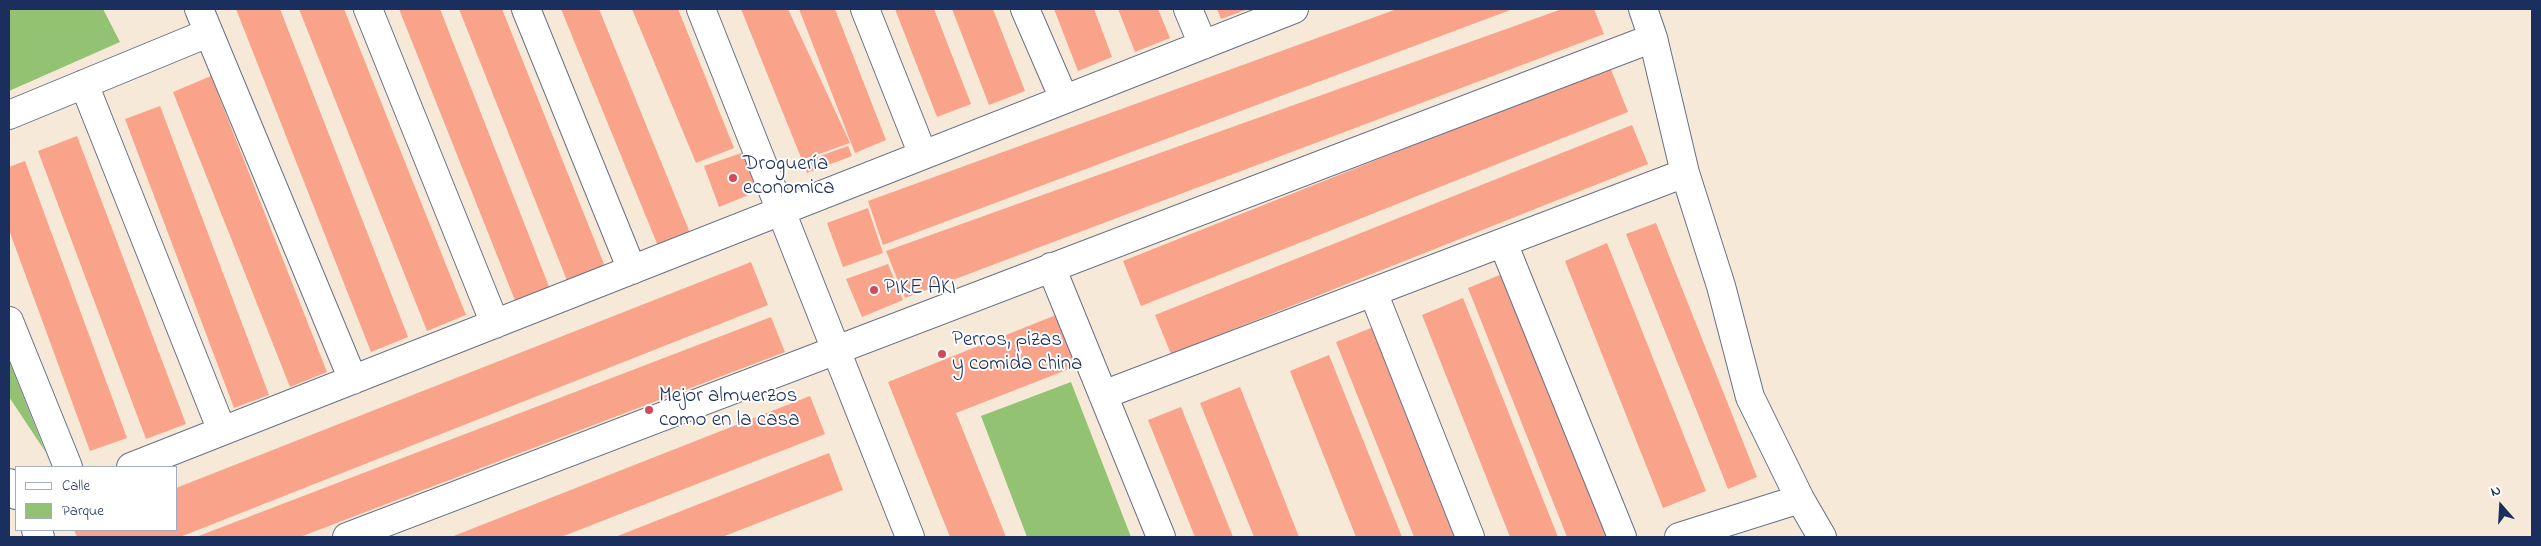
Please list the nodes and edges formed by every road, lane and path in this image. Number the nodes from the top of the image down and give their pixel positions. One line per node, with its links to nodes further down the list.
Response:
1 (368, 9): 23 (street)
2 (526, 9): 20 (street)
3 (702, 9): 17 (street)
4 (865, 9): 15 (street)
5 (1025, 9): 13 (street)
6 (1188, 9): 11 (street)
7 (1294, 9): 11 (street)
8 (1643, 9): 10 (street)
9 (204, 21): 12 (street); 25 (street)
10 (1653, 38): 16 (street); 19 (street)
11 (1203, 44): 13 (street)
12 (84, 84): 14 (street); 27 (street)
13 (1064, 99): 15 (street)
14 (9, 115)
15 (923, 155): 17 (street)
16 (1684, 173): 18 (street); 30 (street)
17 (781, 211): 20 (street); 24 (street)
18 (1503, 243): 21 (street); 35 (street)
19 (1051, 267): 24 (street); 26 (street)
20 (632, 270): 23 (street)
21 (1373, 292): 26 (street); 34 (street)
22 (9, 321): 28 (street)
23 (495, 324): 25 (street)
24 (836, 350): 31 (street); 32 (street)
25 (353, 380): 27 (street)
26 (1103, 395): 33 (street)
27 (222, 431): 29 (street)
28 (68, 466)
29 (134, 466)
30 (1800, 499): 36 (street); 37 (street)
31 (347, 537)
32 (910, 537)
33 (1161, 537)
34 (1470, 537)
35 (1622, 537)
36 (1679, 537)
37 (1822, 537)

